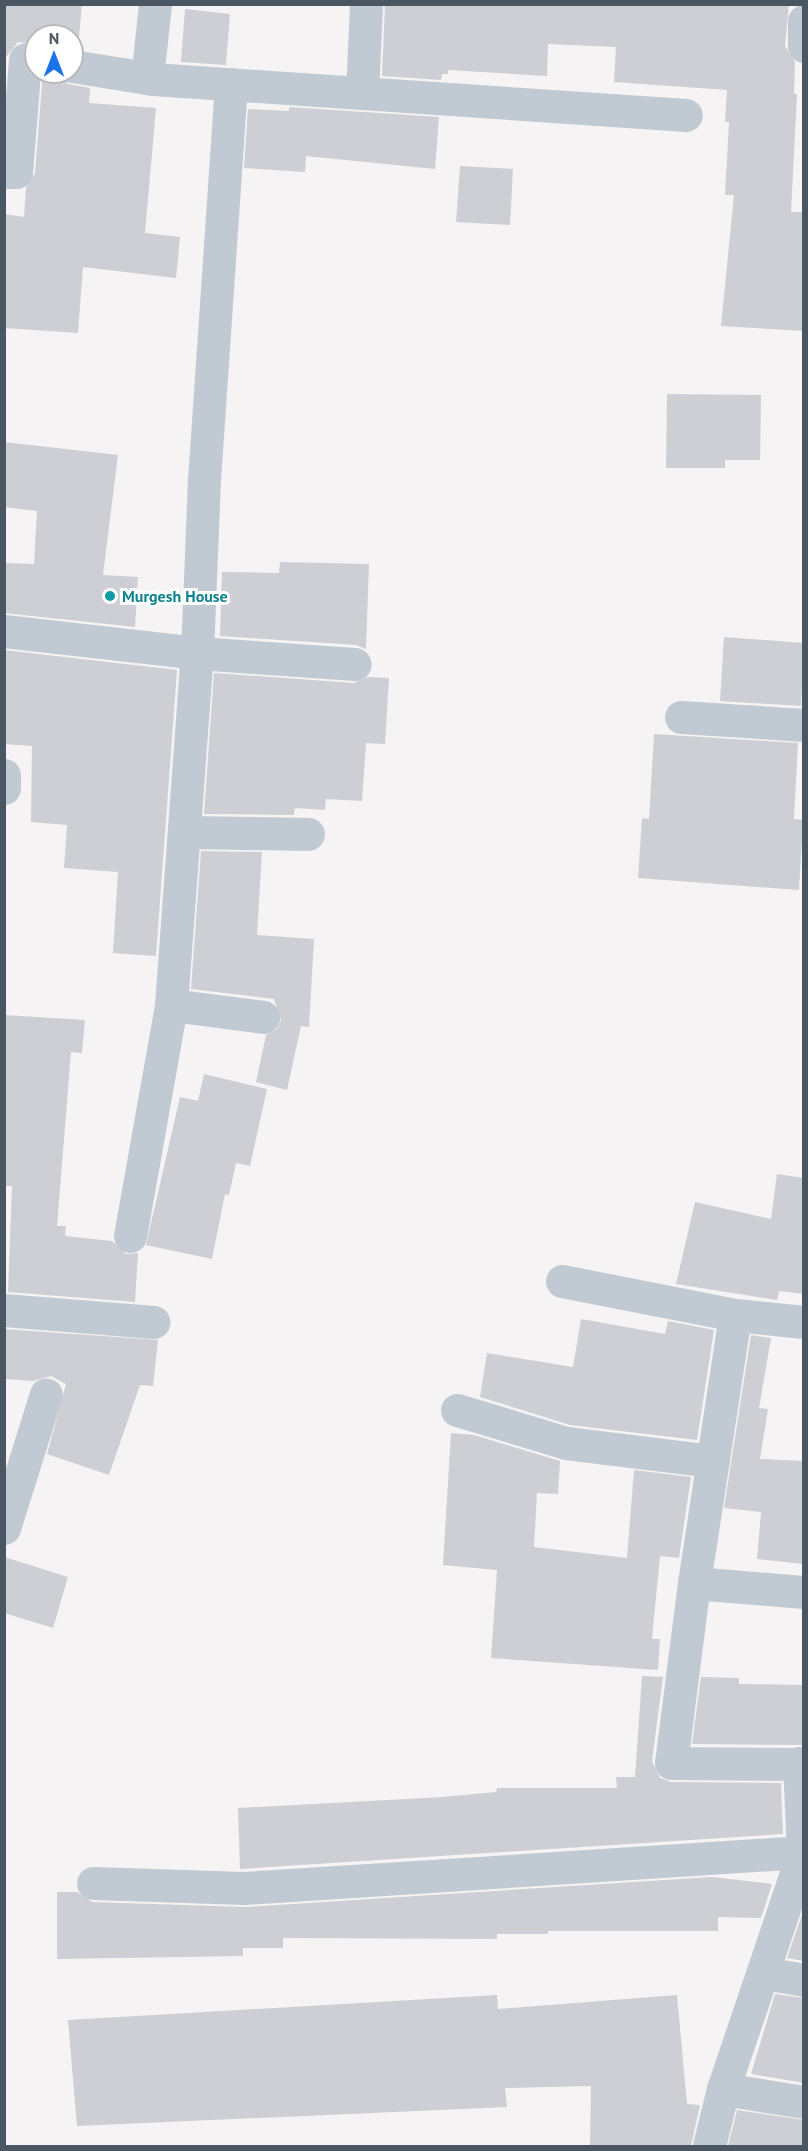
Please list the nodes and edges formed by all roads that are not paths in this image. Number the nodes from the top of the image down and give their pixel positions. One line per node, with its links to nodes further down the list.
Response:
1 (155, 4): 7 (street)
2 (366, 4): 9 (street)
3 (804, 21): 4 (street)
4 (804, 46)
5 (22, 59): 11 (street)
6 (84, 68): 7 (street)
7 (147, 78): 8 (street)
8 (231, 84): 9 (street); 13 (street)
9 (362, 93): 10 (street)
10 (686, 115)
11 (4, 172)
12 (4, 631): 13 (street)
13 (197, 653): 14 (street); 19 (street)
14 (355, 664)
15 (681, 717): 16 (street)
16 (804, 725)
17 (4, 775): 18 (street)
18 (4, 788)
19 (184, 832): 20 (street); 21 (street)
20 (308, 834)
21 (171, 1005): 22 (street); 23 (street)
22 (263, 1017)
23 (130, 1236)
24 (562, 1281): 26 (street)
25 (4, 1310): 27 (street)
26 (735, 1315): 28 (street); 31 (street)
27 (154, 1322)
28 (804, 1322)
29 (46, 1394): 32 (street)
30 (457, 1410): 31 (street)
31 (713, 1461): 33 (street)
32 (4, 1528)
33 (693, 1583): 34 (street); 35 (street)
34 (804, 1592)
35 (801, 1764): 36 (street)
36 (803, 1852): 37 (street); 38 (street)
37 (93, 1883)
38 (764, 1973): 39 (street); 40 (street)
39 (804, 1980)
40 (723, 2089): 41 (street); 42 (street)
41 (804, 2102)
42 (709, 2146)

